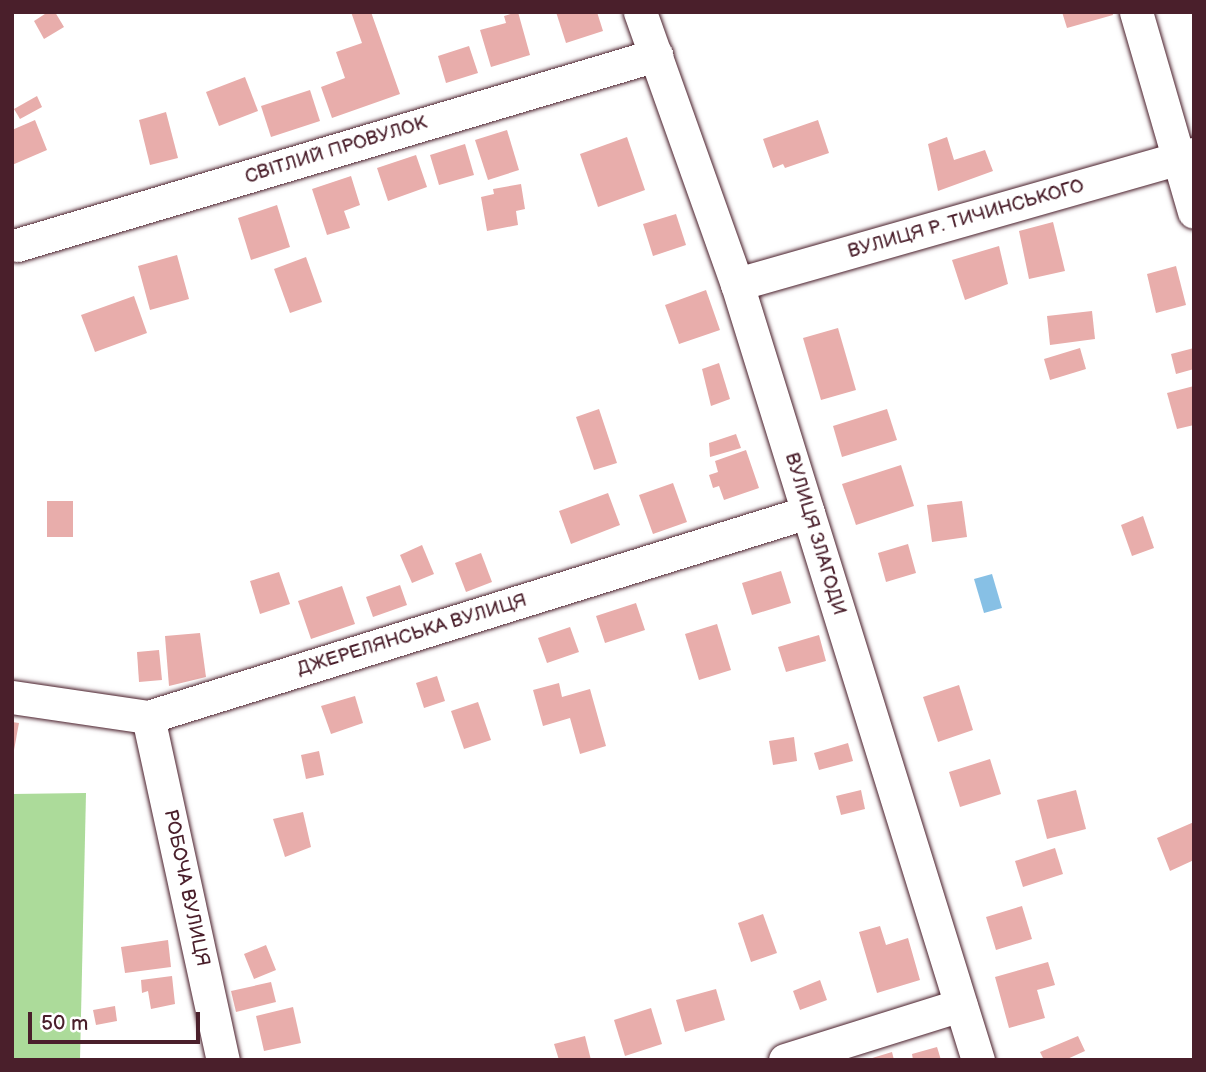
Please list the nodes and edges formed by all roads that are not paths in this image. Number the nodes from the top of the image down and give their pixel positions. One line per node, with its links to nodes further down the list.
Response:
1 (640, 12): 3 (street, ВУЛИЦЯ ЗЛАГОДИ)
2 (1136, 12): 4 (street)
3 (656, 55): 6 (street, СВІТЛИЙ ПРОВУЛОК); 7 (street, ВУЛИЦЯ ЗЛАГОДИ)
4 (1186, 157): 5 (street); 7 (street, ВУЛИЦЯ Р. ТИЧИНСЬКОГО)
5 (1194, 212)
6 (17, 245)
7 (737, 284): 8 (street, ВУЛИЦЯ ЗЛАГОДИ)
8 (808, 512): 10 (street, ДЖЕРЕЛЯНСЬКА ВУЛИЦЯ); 11 (street, ВУЛИЦЯ ЗЛАГОДИ)
9 (12, 697): 10 (street, ДЖЕРЕЛЯНСЬКА ВУЛИЦЯ)
10 (148, 717): 12 (street, РОБОЧА ВУЛИЦЯ)
11 (961, 1005): 13 (street); 14 (street, ВУЛИЦЯ ЗЛАГОДИ)
12 (223, 1060)
13 (785, 1060)
14 (978, 1060)

